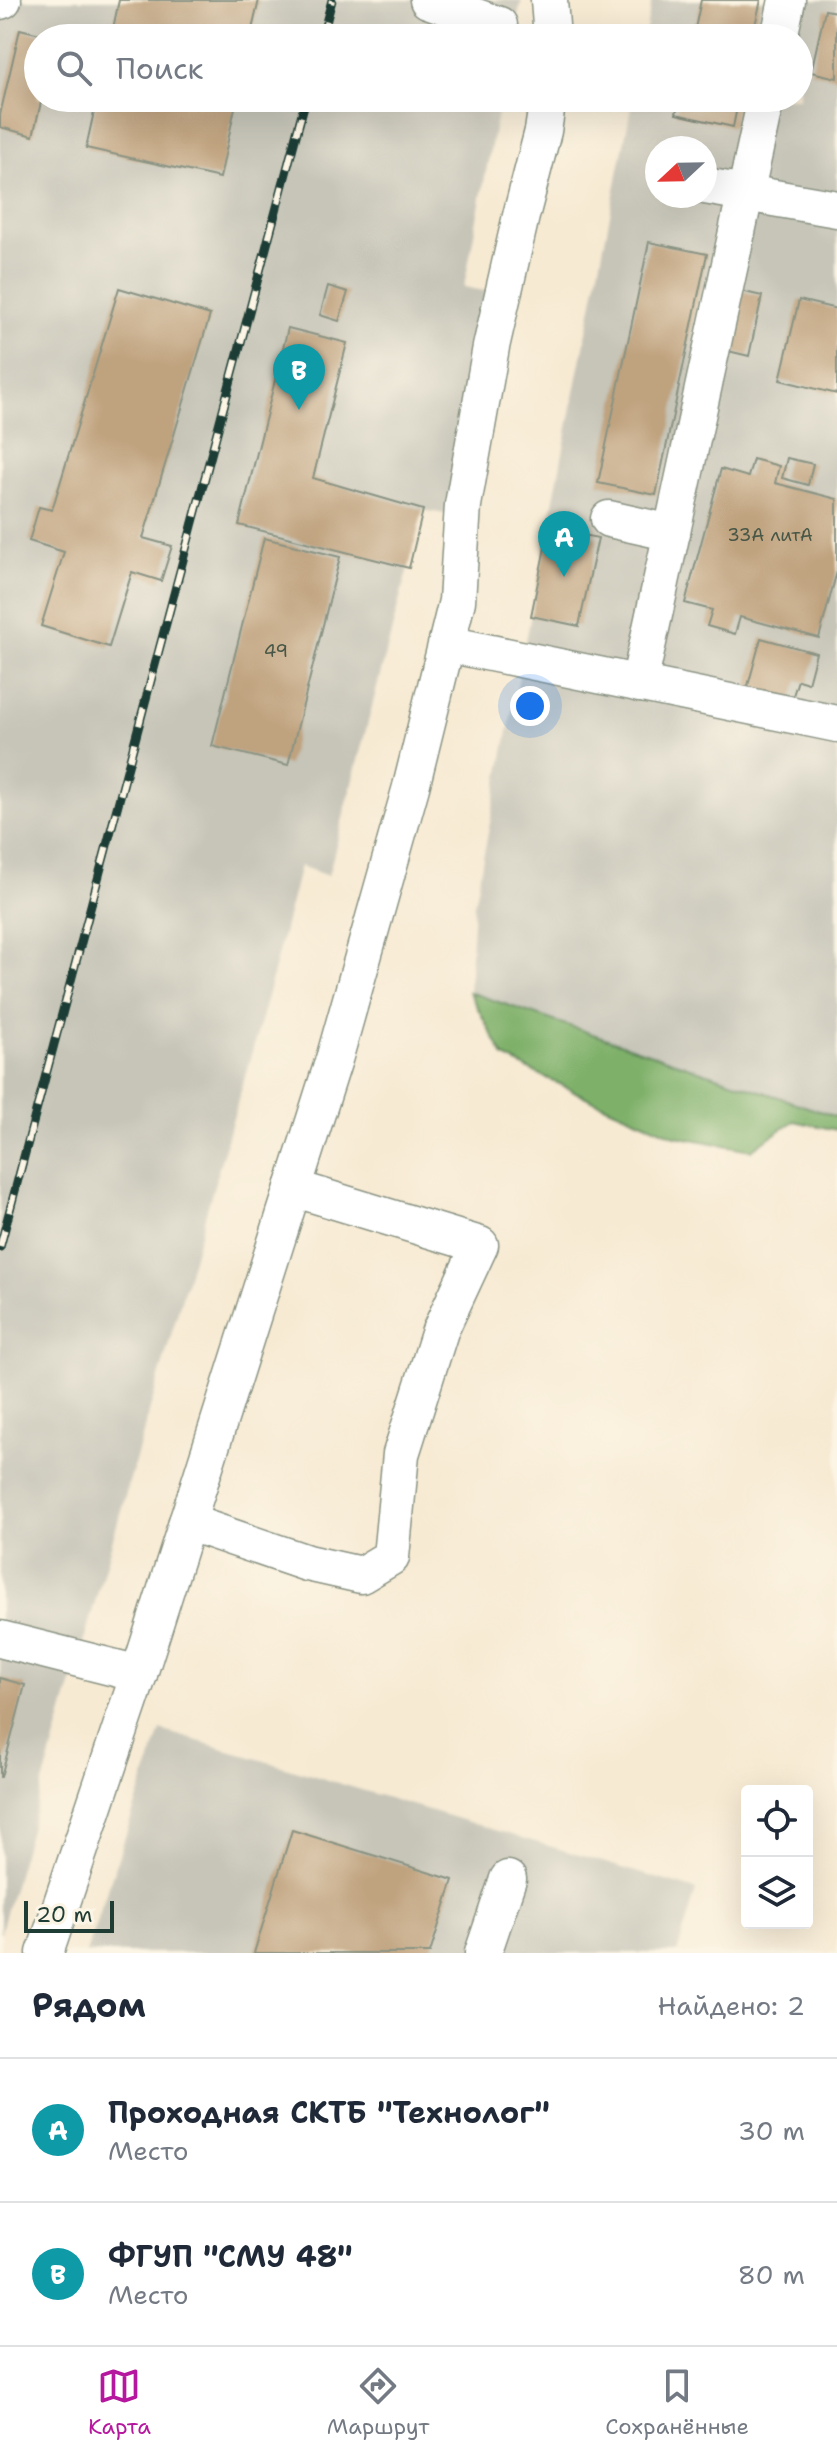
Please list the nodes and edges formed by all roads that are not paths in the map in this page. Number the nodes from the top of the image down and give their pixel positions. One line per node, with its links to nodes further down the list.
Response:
1 (428, 0): 4 (street)
2 (549, 0): 5 (street)
3 (787, 0): 6 (street)
4 (496, 24)
5 (551, 24)
6 (782, 24)
7 (546, 112): 14 (street)
8 (763, 112): 10 (street)
9 (717, 188): 10 (street)
10 (745, 193): 11 (street); 13 (street)
11 (837, 209)
12 (609, 519): 13 (street)
13 (672, 533): 15 (street)
14 (447, 644): 15 (street); 17 (street)
15 (639, 684): 16 (street)
16 (837, 724)
17 (293, 1188): 18 (street); 18 (street)
18 (187, 1522): 20 (street)
19 (0, 1639): 20 (street)
20 (139, 1674): 22 (street)
21 (508, 1879): 23 (street)
22 (45, 1953)
23 (483, 1953)

